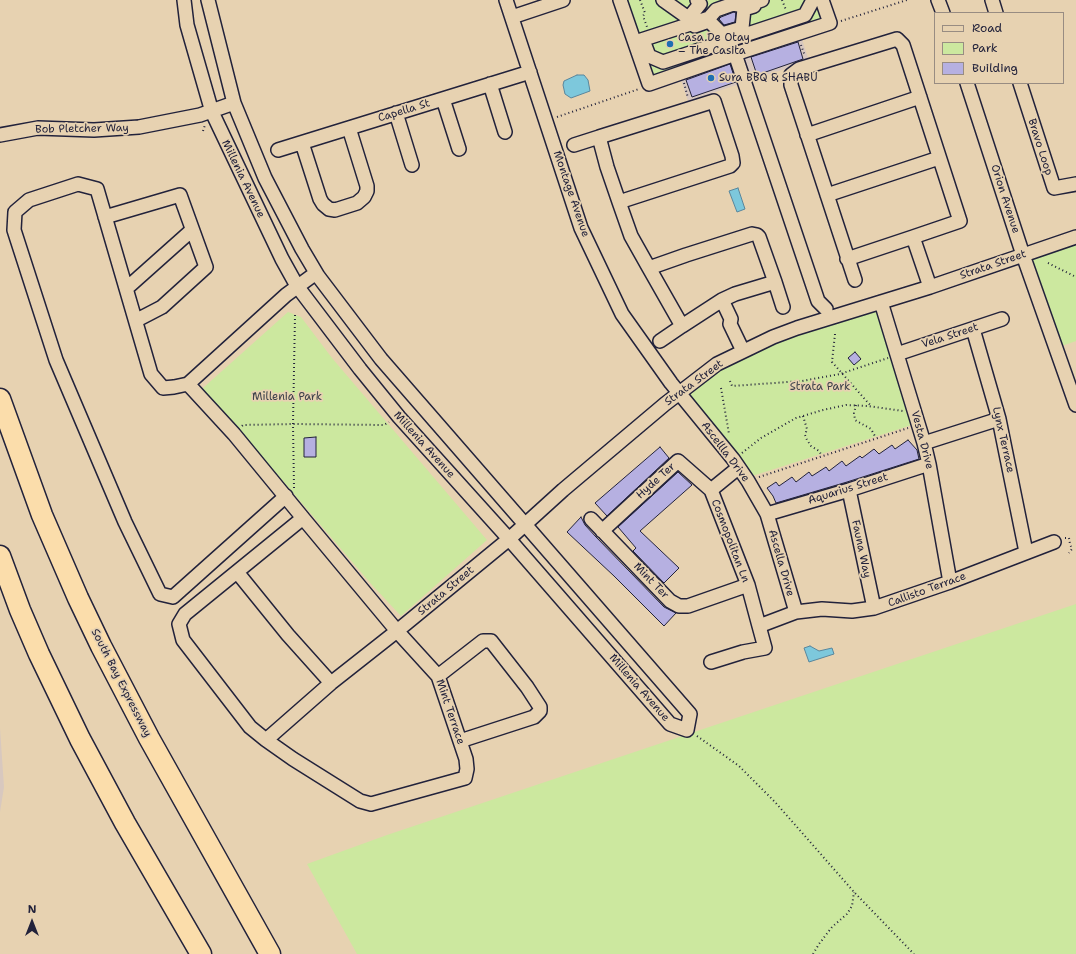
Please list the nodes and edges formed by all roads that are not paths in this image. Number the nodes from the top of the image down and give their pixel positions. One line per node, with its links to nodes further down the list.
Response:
1 (184, 0): 28 (street, Millenia Avenue)
2 (208, 0): 27 (street, Millenia Avenue)
3 (506, 0): 16 (street, Montage Avenue)
4 (563, 0): 16 (street)
5 (620, 0): 19 (street)
6 (630, 0): 19 (street)
7 (663, 0): 17 (street)
8 (697, 0): 17 (street)
9 (813, 0): 18 (street)
10 (822, 0): 20 (street)
11 (938, 0): 14 (street)
12 (992, 0): 15 (street)
13 (759, 1): 17 (street); 18 (street)
14 (943, 12)
15 (996, 12)
16 (512, 17): 21 (street, Montage Avenue)
17 (693, 22): 18 (street); 19 (street)
18 (732, 31): 19 (street); 20 (street)
19 (643, 39): 20 (street)
20 (737, 53): 60 (street)
21 (530, 72): 22 (street, Capella St); 69 (street, Montage Avenue)
22 (490, 84): 26 (street, Capella St); 31 (street)
23 (967, 84): 48 (street, Orion Avenue)
24 (1020, 84): 41 (street, Bravo Loop)
25 (920, 97): 33 (street); 33 (street); 39 (street)
26 (443, 99): 29 (street, Capella St); 37 (street)
27 (234, 103): 28 (street, Bob Pletcher Way); 51 (street, Millenia Avenue)
28 (212, 112): 32 (street, Bob Pletcher Way); 54 (street, Millenia Avenue)
29 (396, 113): 30 (street, Capella St); 40 (street)
30 (349, 128): 35 (street, Capella St); 35 (street)
31 (505, 132)
32 (0, 135)
33 (807, 135): 42 (street)
34 (599, 137): 36 (street); 43 (street); 43 (street)
35 (302, 143): 38 (street, Capella St)
36 (574, 146)
37 (459, 149)
38 (278, 150)
39 (940, 158): 42 (street); 46 (street)
40 (412, 165)
41 (1076, 184)
42 (827, 195): 49 (street)
43 (619, 202): 50 (street)
44 (105, 217): 45 (street); 56 (street); 78 (street)
45 (192, 230): 56 (street); 62 (street)
46 (913, 237): 49 (street); 55 (street)
47 (1076, 237): 48 (street, Strata Street)
48 (1023, 255): 55 (street, Strata Street); 71 (street, Orion Avenue)
49 (848, 259): 52 (street)
50 (649, 268): 53 (street); 63 (street)
51 (316, 273): 54 (street); 82 (street, Millenia Avenue)
52 (855, 280)
53 (775, 282): 57 (street); 59 (street)
54 (297, 286): 68 (street); 84 (street, Millenia Avenue)
55 (930, 287): 58 (street, Strata Street)
56 (127, 288): 62 (street)
57 (722, 300): 63 (street); 66 (street)
58 (881, 302): 66 (street, Strata Street); 67 (street, Vesta Drive)
59 (783, 307)
60 (826, 309)
61 (1002, 319): 64 (street, Vela Street)
62 (136, 320): 68 (street)
63 (682, 326): 65 (street)
64 (973, 329): 67 (street, Vela Street); 72 (street, Lynx Terrace)
65 (660, 341)
66 (746, 349): 69 (street, Strata Street)
67 (893, 356): 73 (street, Vesta Drive)
68 (188, 384): 78 (street, Mint Terrace)
69 (680, 393): 74 (street, Ascellla Drive); 82 (street, Strata Street)
70 (0, 399): 101 (highway, South Bay Expressway)
71 (1076, 405)
72 (999, 419): 73 (street); 86 (street, Lynx Terrace)
73 (924, 443): 75 (street, Vesta Drive)
74 (736, 464): 76 (street, Cosmopolitan Ln); 79 (street, Ascellla Drive)
75 (929, 464): 77 (street, Aquarius Street); 89 (street, Vesta Drive)
76 (711, 490): 83 (street, Hyde Ter); 90 (street, Cosmopolitan Ln)
77 (849, 490): 79 (street, Aquarius Street); 91 (street, Fauna Way)
78 (286, 496): 80 (street, Mint Terrace)
79 (767, 514): 92 (street, Ascella Drive)
80 (303, 518): 88 (street); 94 (street, Mint Terrace)
81 (591, 519): 83 (street, Mint Ter)
82 (525, 524): 84 (street, Strata Street); 84 (street, Millenia Avenue)
83 (602, 531): 90 (street, Mint Ter)
84 (509, 539): 94 (street, Strata Street)
85 (1059, 540): 86 (street, Callisto Terrace)
86 (1026, 552): 89 (street, Callisto Terrace)
87 (0, 556): 100 (highway)
88 (237, 572): 97 (street); 98 (street)
89 (950, 582): 91 (street, Callisto Terrace)
90 (748, 585): 93 (street, Cosmopolitan Ln)
91 (874, 608): 92 (street, Callisto Terrace)
92 (796, 612): 93 (street)
93 (759, 626): 95 (street, Cosmopolitan Ln)
94 (397, 631): 96 (street, Mint Terrace); 97 (street, Strata Street)
95 (711, 662)
96 (438, 676): 99 (street, Mint Terrace); 99 (street)
97 (331, 683): 98 (street, Strata Street)
98 (266, 740): 99 (street, Mint Terrace)
99 (460, 741)
100 (201, 954)
101 (270, 954)

